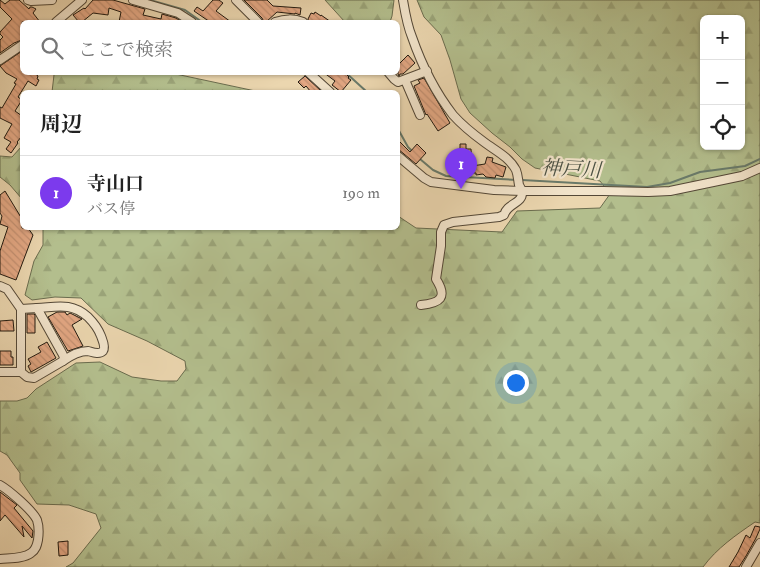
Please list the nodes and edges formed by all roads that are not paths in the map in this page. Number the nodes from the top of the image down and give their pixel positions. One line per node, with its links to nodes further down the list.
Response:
1 (28, 0): 2 (street)
2 (52, 0)
3 (82, 0): 7 (street)
4 (133, 0): 8 (street)
5 (236, 0): 9 (street)
6 (403, 0): 14 (street)
7 (58, 20)
8 (182, 20)
9 (256, 20)
10 (282, 20): 11 (street)
11 (296, 20)
12 (20, 46): 13 (street)
13 (0, 60)
14 (427, 71): 17 (street); 22 (street)
15 (311, 75): 18 (street)
16 (391, 75): 17 (street)
17 (405, 80): 19 (street)
18 (328, 90)
19 (420, 114)
20 (400, 158): 22 (street)
21 (760, 168): 22 (street)
22 (522, 191): 24 (street)
23 (0, 286): 26 (street)
24 (420, 305)
25 (36, 308): 26 (street); 27 (street); 27 (street)
26 (21, 309): 29 (street)
27 (63, 362): 29 (street)
28 (0, 372): 29 (street)
29 (21, 372)
30 (0, 484): 32 (street)
31 (760, 543): 33 (street)
32 (0, 559)
33 (746, 567)

